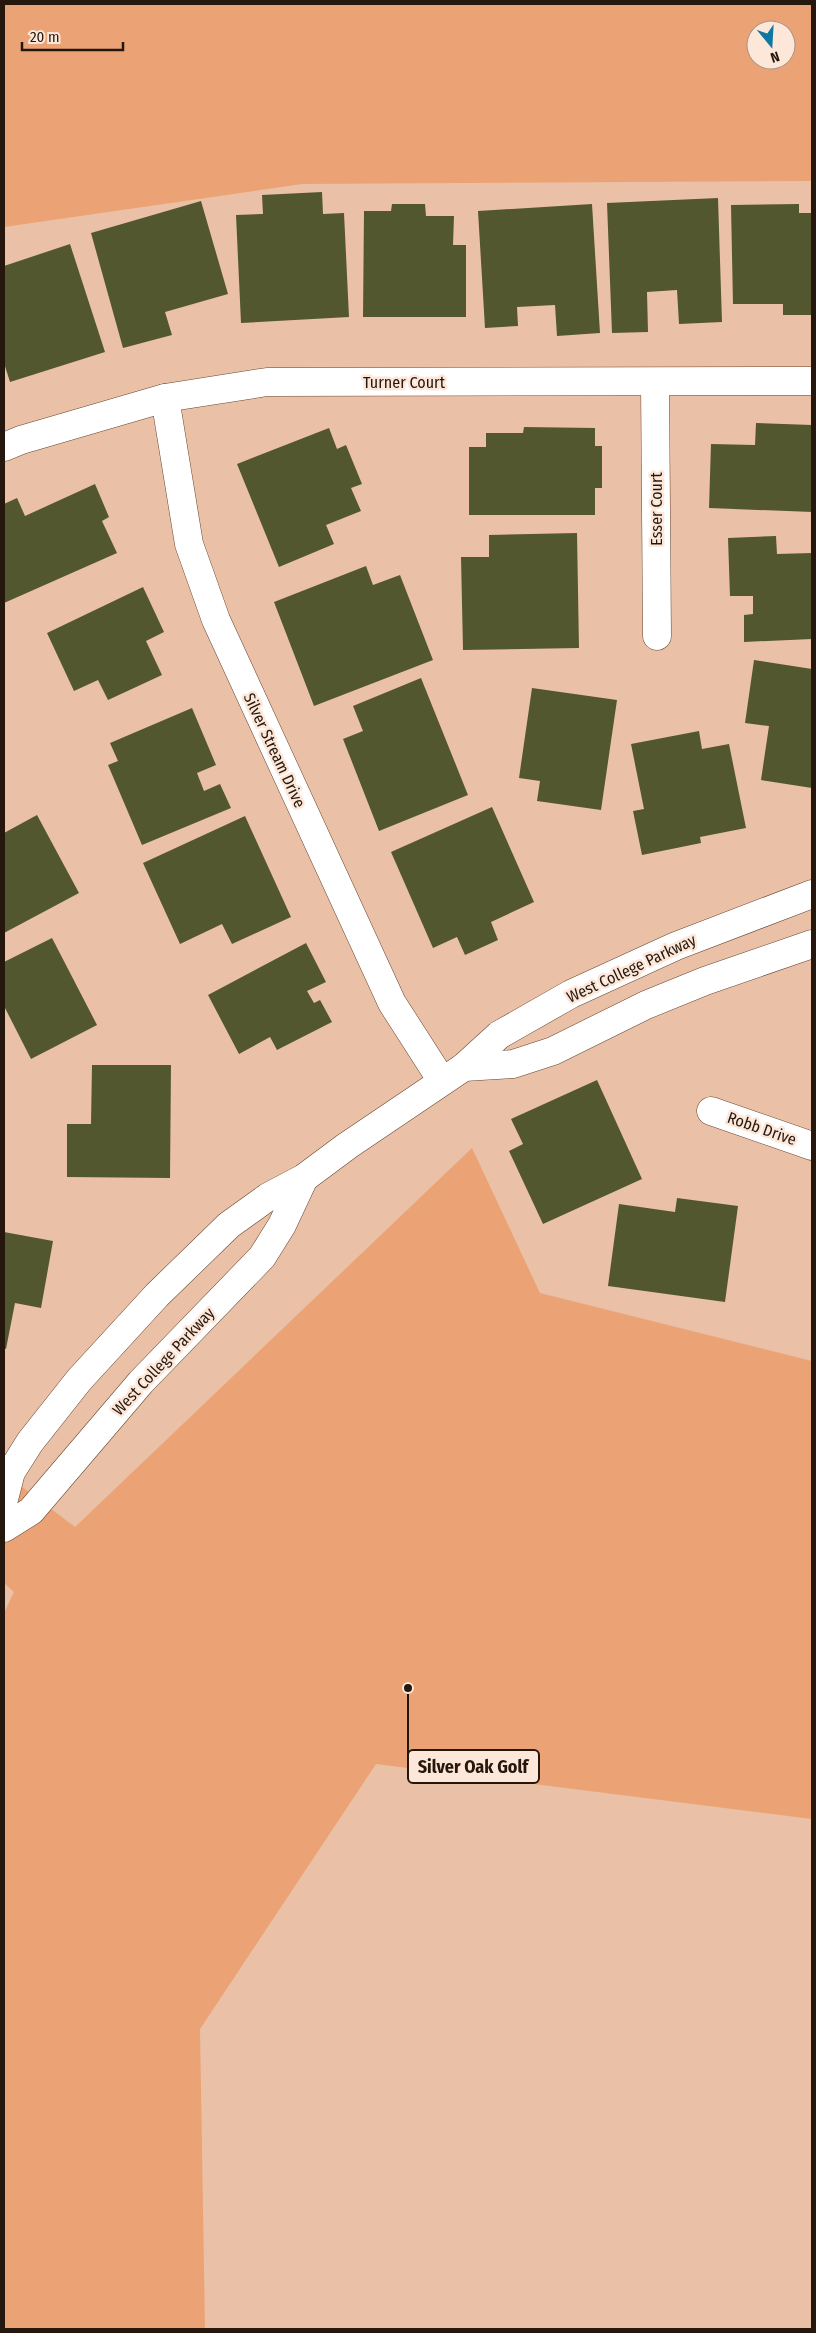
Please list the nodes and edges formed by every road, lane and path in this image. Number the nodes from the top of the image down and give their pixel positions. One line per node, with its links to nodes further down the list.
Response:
1 (812, 381): 2 (street, Turner Court)
2 (655, 382): 3 (street, Turner Court); 5 (street, Esser Court)
3 (166, 398): 4 (street, Turner Court); 8 (street, Silver Stream Drive)
4 (4, 447)
5 (656, 636)
6 (812, 894): 8 (street, West College Parkway)
7 (812, 944): 8 (street)
8 (453, 1074): 11 (street, West College Parkway)
9 (712, 1111): 10 (street, Robb Drive)
10 (812, 1146)
11 (304, 1178): 12 (street, West College Parkway); 13 (street, West College Parkway)
12 (4, 1499)
13 (4, 1528)

